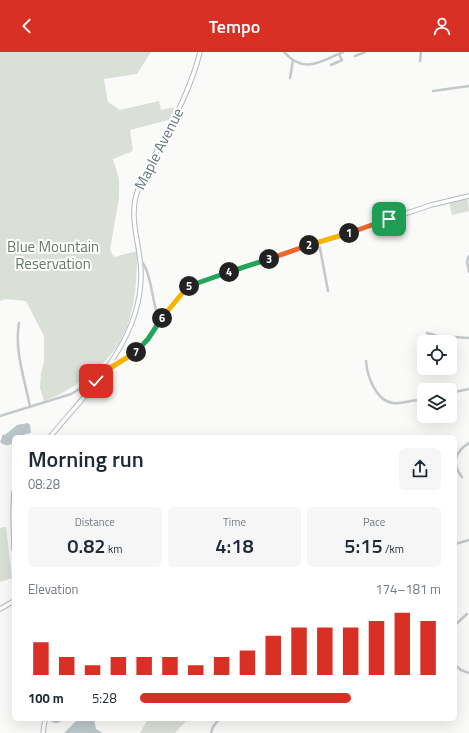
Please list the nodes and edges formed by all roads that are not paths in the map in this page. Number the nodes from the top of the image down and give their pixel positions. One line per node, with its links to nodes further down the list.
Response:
1 (200, 52): 17 (street, Maple Avenue)
2 (343, 52): 6 (street)
3 (365, 52): 7 (street)
4 (421, 52): 9 (street)
5 (285, 53): 8 (street)
6 (339, 54): 8 (street); 10 (street)
7 (355, 56)
8 (293, 60): 11 (street)
9 (420, 61)
10 (331, 65)
11 (290, 78)
12 (469, 86): 13 (street)
13 (433, 91)
14 (469, 196): 15 (street)
15 (319, 243): 19 (street); 20 (street)
16 (469, 256): 18 (street)
17 (140, 260): 20 (street); 25 (street, Maple Avenue)
18 (469, 272)
19 (328, 291)
20 (160, 321): 25 (street)
21 (19, 323): 29 (street)
22 (428, 333): 23 (street)
23 (469, 338)
24 (366, 361): 28 (street)
25 (102, 373): 29 (street); 31 (street, Maple Avenue)
26 (469, 389): 27 (street)
27 (457, 392)
28 (417, 399)
29 (30, 407): 30 (street)
30 (0, 416)
31 (52, 435)
32 (469, 443): 33 (street)
33 (457, 455)
34 (457, 470): 35 (street)
35 (462, 477)
36 (469, 540): 37 (street)
37 (457, 543)
38 (12, 602): 39 (street)
39 (0, 609)
40 (467, 614): 41 (street)
41 (457, 623)
42 (457, 667): 43 (street)
43 (469, 673)
44 (46, 721): 46 (street)
45 (218, 721): 47 (street)
46 (43, 733)
47 (211, 733)

